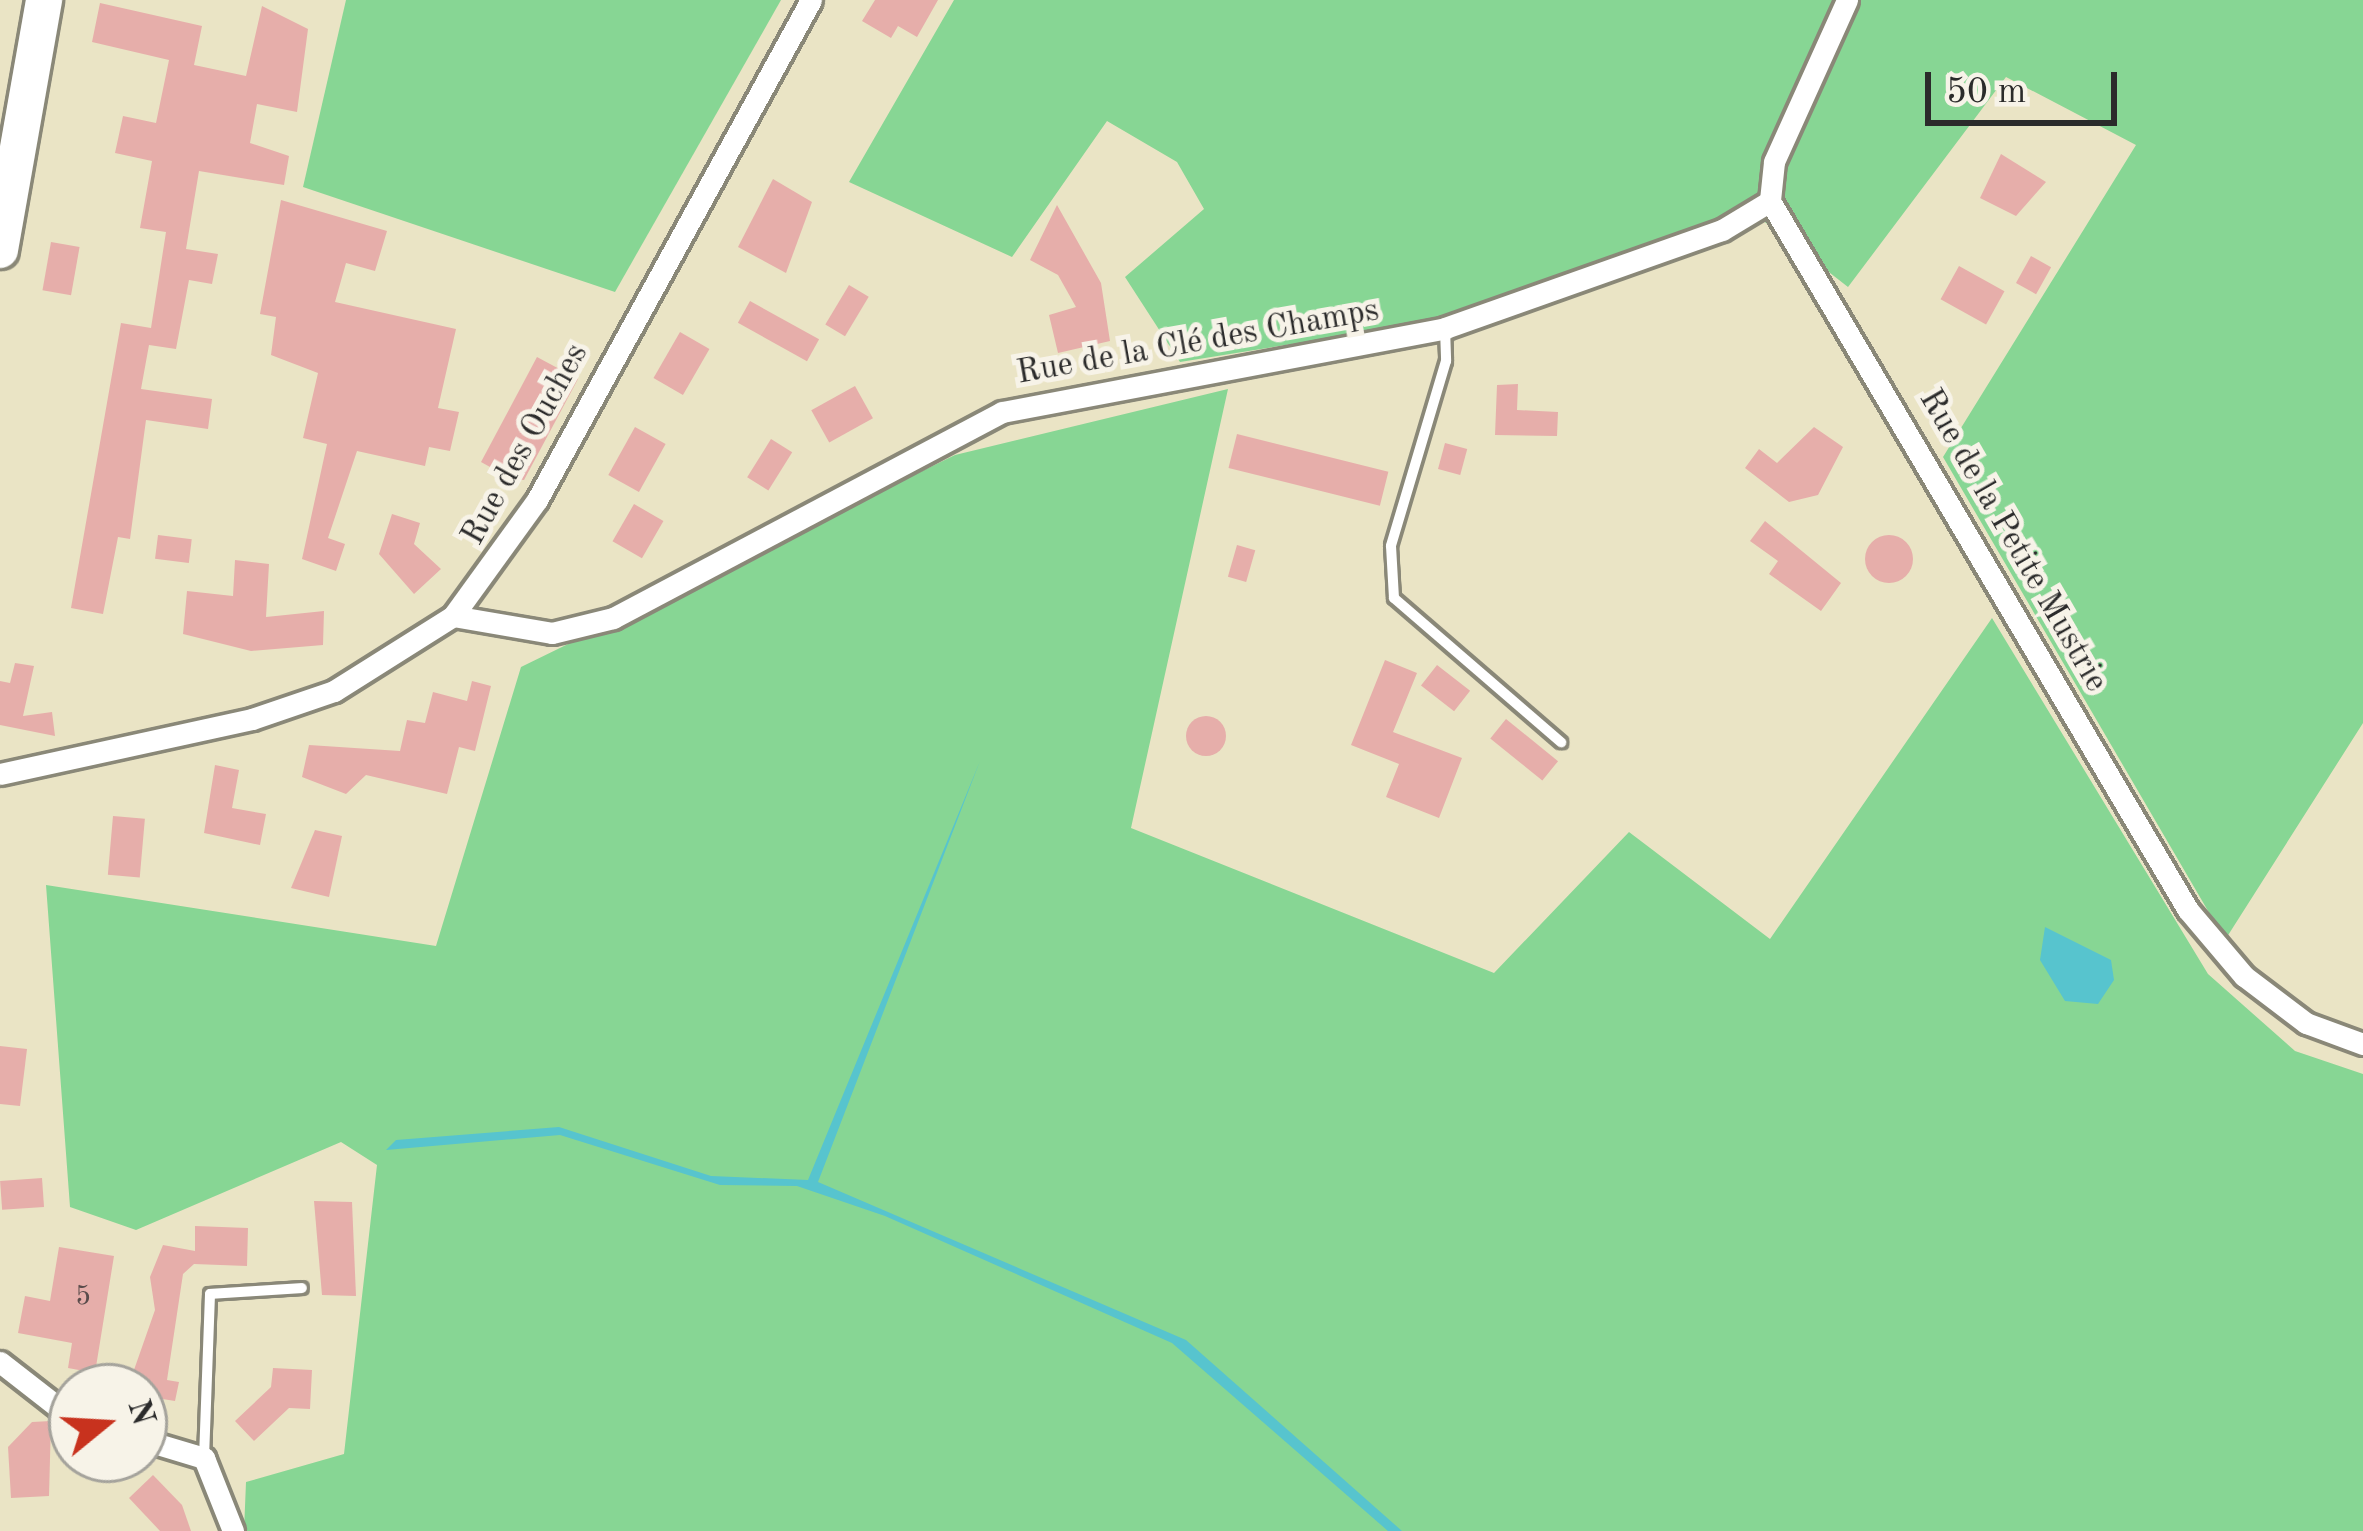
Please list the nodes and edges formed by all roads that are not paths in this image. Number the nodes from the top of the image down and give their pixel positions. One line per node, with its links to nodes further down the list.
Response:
1 (44, 0): 5 (main road)
2 (811, 0): 7 (street, Rue des Ouches)
3 (1847, 0): 4 (street)
4 (1770, 201): 6 (street, Rue de la Clé des Champs); 10 (street, Rue de la Petite Mustrie)
5 (0, 250)
6 (1445, 328): 7 (street, Rue de la Clé des Champs); 8 (lane)
7 (453, 616): 9 (street, Rue des Ouches)
8 (1562, 742)
9 (0, 774)
10 (2363, 1044)
11 (302, 1288): 15 (lane)
12 (0, 1361): 13 (street)
13 (48, 1399)
14 (168, 1447): 15 (street)
15 (205, 1458): 16 (street)
16 (233, 1531)

